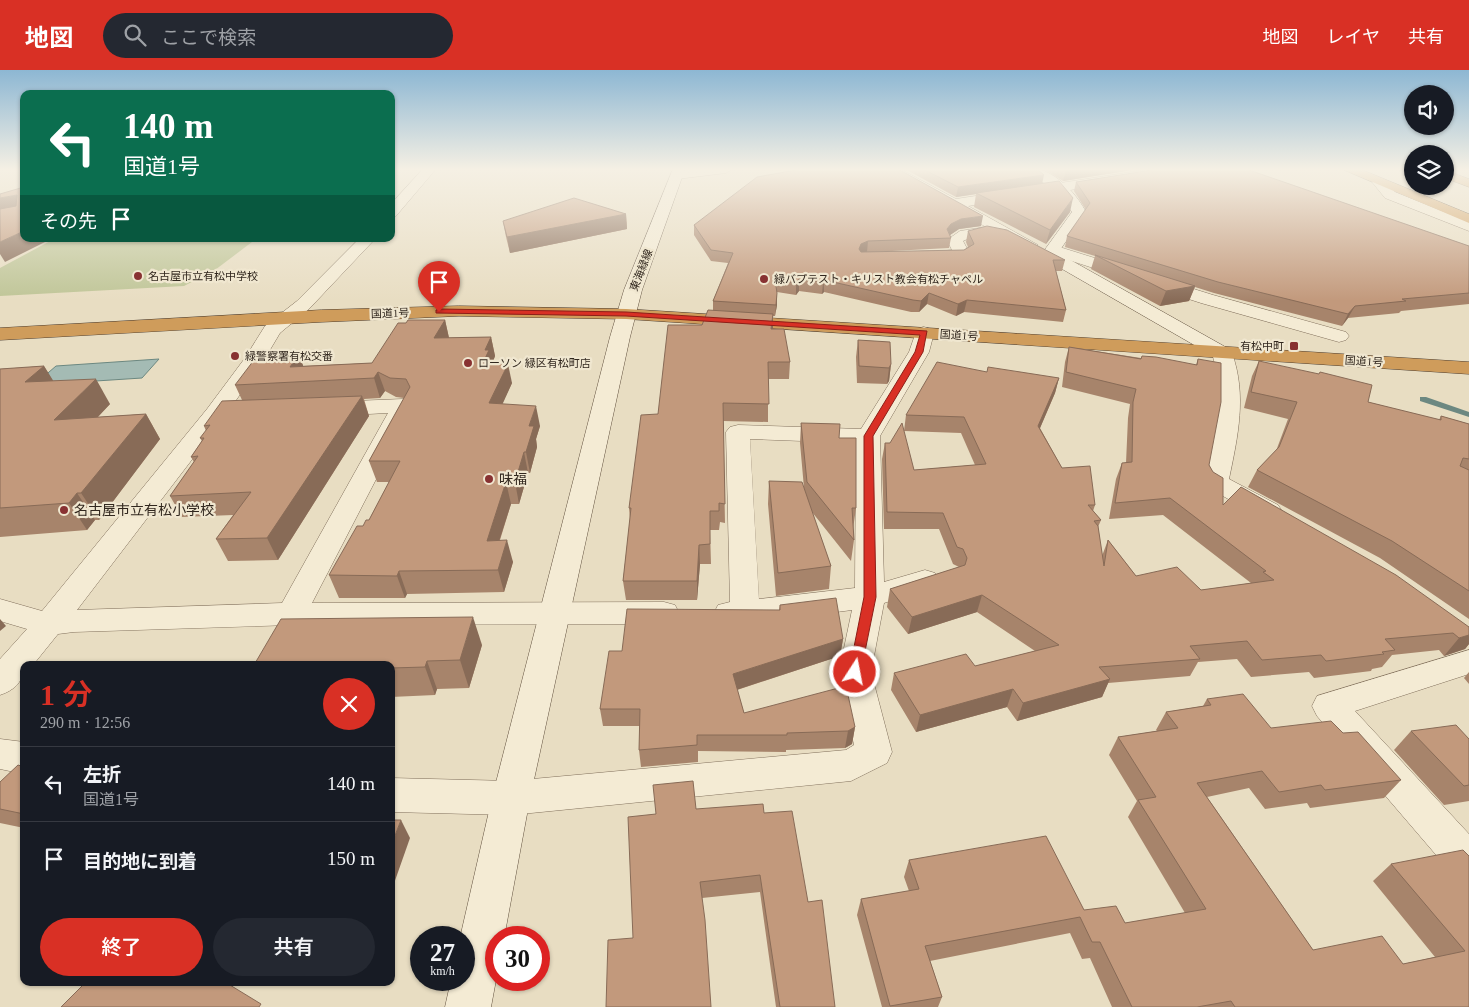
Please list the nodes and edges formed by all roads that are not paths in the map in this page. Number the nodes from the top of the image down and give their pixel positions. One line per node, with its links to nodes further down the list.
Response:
1 (663, 213): 12 (street, 東海緑線)
2 (969, 213): 8 (street)
3 (1078, 213): 10 (street)
4 (1434, 213): 7 (street)
5 (1454, 213): 6 (highway)
6 (1469, 219)
7 (1469, 227)
8 (1001, 230): 10 (street); 11 (street)
9 (364, 242): 13 (street)
10 (1051, 252): 16 (street); 17 (street)
11 (914, 256)
12 (626, 314): 13 (highway, 国道1号); 14 (highway, 国道1号); 29 (street, 東海緑線)
13 (289, 318): 15 (highway, 国道1号); 21 (street)
14 (924, 333): 17 (highway, 国道1号); 22 (street)
15 (0, 334)
16 (1339, 336)
17 (1222, 353): 18 (highway, 国道1号); 23 (street)
18 (1469, 368)
19 (308, 410): 28 (street)
20 (241, 413): 21 (street)
21 (215, 414): 30 (street)
22 (868, 436): 25 (street); 27 (street)
23 (1292, 524)
24 (947, 574): 25 (street)
25 (870, 597): 27 (street); 36 (street)
26 (0, 610): 30 (street)
27 (745, 613): 29 (street)
28 (291, 614): 29 (street); 30 (street)
29 (555, 614): 36 (street, 東海緑線)
30 (49, 624): 32 (street)
31 (1469, 662): 37 (street)
32 (0, 682)
33 (0, 754): 34 (street)
34 (20, 757)
35 (395, 795): 36 (street)
36 (511, 798): 38 (street, 東海緑線)
37 (1469, 863)
38 (468, 1007)

